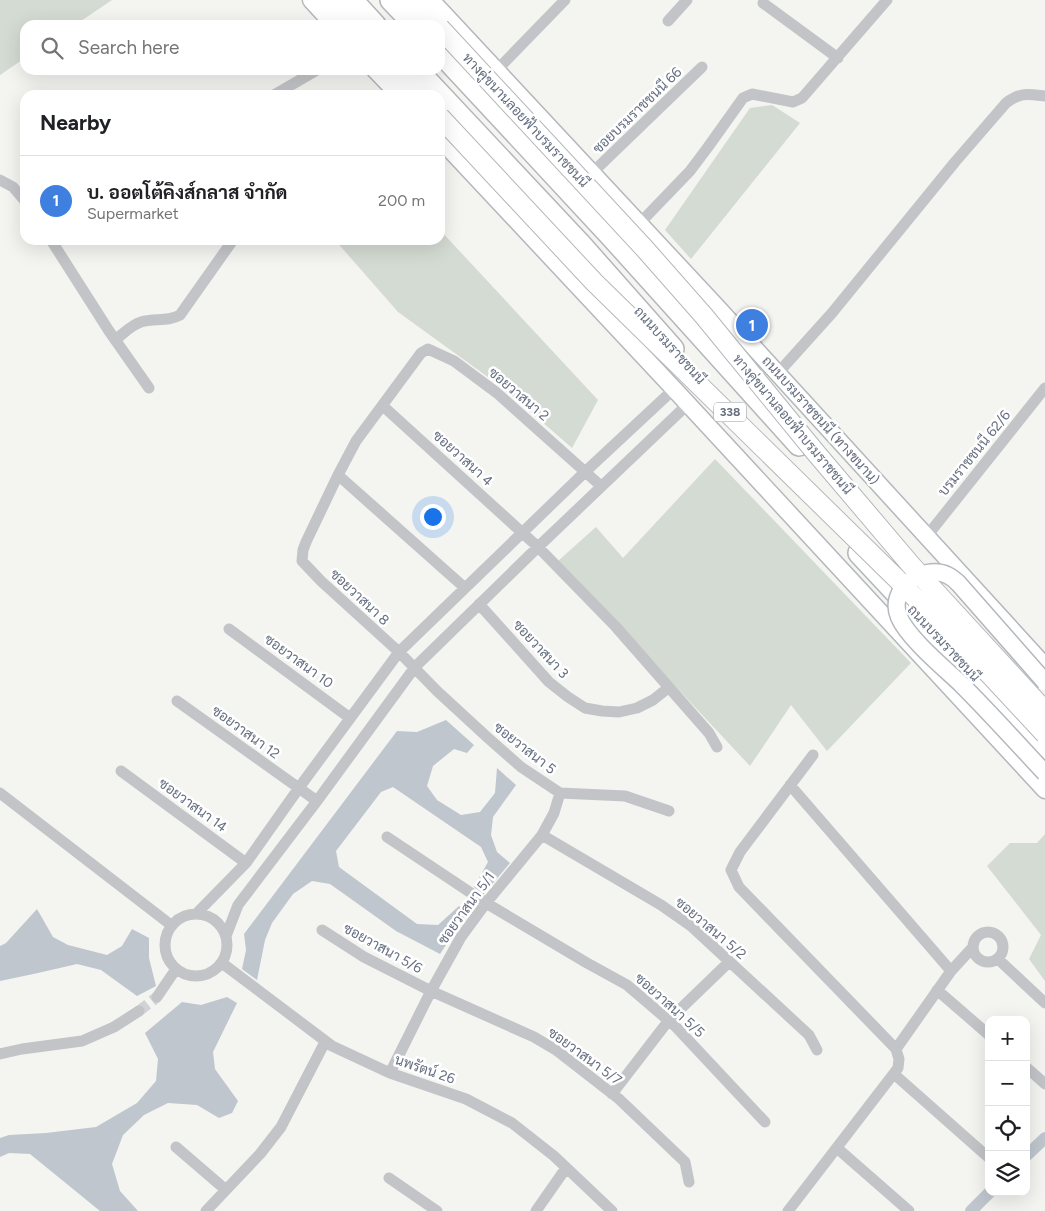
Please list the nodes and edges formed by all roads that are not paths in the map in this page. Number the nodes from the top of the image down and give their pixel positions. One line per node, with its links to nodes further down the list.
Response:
1 (310, 0): 11 (main road)
2 (331, 0): 12 (main road)
3 (352, 0): 13 (highway)
4 (391, 0): 14 (highway)
5 (414, 0): 15 (main road, ทางคู่ขนานลอยฟ้าบรมราชชนนี)
6 (431, 0): 21 (main road, ถนนบรมราชชนนี (ทางขนาน))
7 (565, 0): 21 (street)
8 (687, 0): 16 (street)
9 (883, 1): 19 (street)
10 (763, 3): 19 (street)
11 (329, 20)
12 (349, 20)
13 (370, 20)
14 (409, 20)
15 (433, 20)
16 (668, 21)
17 (445, 32): 63 (main road, ทางคู่ขนานลอยฟ้าบรมราชชนนี, bridge)
18 (445, 57): 62 (highway, ถนนบรมราชชนนี / 338)
19 (838, 58): 37 (street)
20 (702, 67): 34 (street, ซอยบรมราชชนนี 66)
21 (497, 70): 34 (main road, ถนนบรมราชชนนี (ทางขนาน))
22 (308, 75): 26 (street)
23 (380, 75): 27 (main road)
24 (401, 75): 28 (main road)
25 (422, 75): 29 (highway, ถนนบรมราชชนนี / 338)
26 (283, 90)
27 (394, 90)
28 (414, 90)
29 (436, 90)
30 (1045, 96): 41 (street)
31 (445, 100): 67 (highway, ถนนบรมราชชนนี / 338)
32 (445, 122): 65 (main road, ทางคู่ขนานลอยฟ้าบรมราชชนนี / 338, bridge)
33 (445, 144): 44 (main road, 338)
34 (592, 173): 37 (main road, ถนนบรมราชชนนี (ทางขนาน))
35 (0, 180): 36 (street)
36 (20, 193)
37 (639, 224): 41 (main road, ถนนบรมราชชนนี (ทางขนาน))
38 (53, 245): 40 (street)
39 (229, 245): 40 (street)
40 (115, 340): 42 (street)
41 (778, 372): 51 (main road, ถนนบรมราชชนนี (ทางขนาน))
42 (149, 388)
43 (1045, 388): 51 (street, บรมราชชนนี 62/6)
44 (674, 389): 45 (main road, 338); 47 (street)
45 (688, 404): 49 (street); 73 (main road, 338)
46 (382, 406): 47 (street, ซอยวาสนา 2); 48 (street); 50 (street, ซอยวาสนา 4)
47 (586, 471): 49 (street, ซอยวาสนา 2); 50 (street)
48 (338, 475): 53 (street); 56 (street, ซอยวาสนา 8)
49 (601, 486): 52 (street)
50 (523, 533): 52 (street, ซอยวาสนา 4); 53 (street)
51 (927, 536): 57 (main road, ถนนบรมราชชนนี (ทางขนาน))
52 (538, 547): 54 (street); 60 (street, ซอยวาสนา 4)
53 (465, 588): 56 (street)
54 (479, 604): 58 (street); 60 (street, ซอยวาสนา 3)
55 (229, 629): 64 (street, ซอยวาสนา 10)
56 (399, 652): 58 (street, ซอยวาสนา 8); 64 (street)
57 (1045, 666)
58 (415, 667): 75 (street, ซอยวาสนา 5); 76 (street)
59 (1045, 682): 70 (main road, bridge)
60 (668, 688): 66 (street, ซอยวาสนา 4)
61 (177, 701): 72 (street, ซอยวาสนา 12)
62 (1045, 702)
63 (1045, 711)
64 (350, 718): 72 (street)
65 (1045, 734)
66 (717, 747)
67 (1045, 752)
68 (813, 755): 71 (street)
69 (121, 771): 80 (street, ซอยวาสนา 14)
70 (1045, 773)
71 (790, 785): 91 (street); 100 (street)
72 (299, 788): 76 (street, ซอยวาสนา 12); 80 (street)
73 (1045, 790)
74 (0, 793): 83 (street)
75 (560, 793): 77 (street, ซอยวาสนา 5); 78 (street, ซอยวาสนา 5/1)
76 (317, 801): 85 (street)
77 (669, 811)
78 (542, 835): 81 (street, ซอยวาสนา 5/1); 88 (street, ซอยวาสนา 5/2)
79 (387, 837): 81 (street, ซอยวาสนา 5/5)
80 (246, 863): 82 (street)
81 (486, 903): 93 (street, ซอยวาสนา 5/1); 97 (street, ซอยวาสนา 5/5)
82 (197, 913): 83 (street); 85 (street)
83 (171, 925): 90 (street)
84 (322, 930): 93 (street, ซอยวาสนา 5/6)
85 (226, 936): 89 (street)
86 (973, 947): 87 (street); 87 (street); 91 (street)
87 (998, 959): 95 (street)
88 (729, 962): 97 (street); 101 (street, ซอยวาสนา 5/2)
89 (222, 963): 90 (street); 99 (street, นพรัตน์ 26)
90 (176, 969): 94 (street)
91 (951, 971): 92 (street)
92 (938, 990): 98 (street); 100 (street)
93 (431, 991): 104 (street, ซอยวาสนา 5/1); 107 (street, ซอยวาสนา 5/7)
94 (157, 997)
95 (1045, 1003)
96 (139, 1011): 102 (street)
97 (668, 1020): 107 (street); 108 (street, ซอยวาสนา 5/5)
98 (985, 1031)
99 (325, 1042): 104 (street, นพรัตน์ 26); 115 (street)
100 (896, 1049): 105 (street)
101 (817, 1050)
102 (0, 1054)
103 (1030, 1071): 106 (street)
104 (390, 1073): 112 (street, นพรัตน์ 26)
105 (894, 1074): 110 (street); 111 (street)
106 (1045, 1084)
107 (612, 1094): 114 (street, ซอยวาสนา 5/7)
108 (765, 1122)
109 (176, 1147): 115 (street)
110 (837, 1148): 120 (street); 121 (street)
111 (985, 1154)
112 (566, 1168): 118 (street); 119 (street, นพรัตน์ 26)
113 (389, 1178): 117 (street)
114 (689, 1182)
115 (226, 1190): 116 (street)
116 (206, 1211)
117 (437, 1211)
118 (536, 1211)
119 (612, 1211)
120 (788, 1211)
121 (909, 1211)

